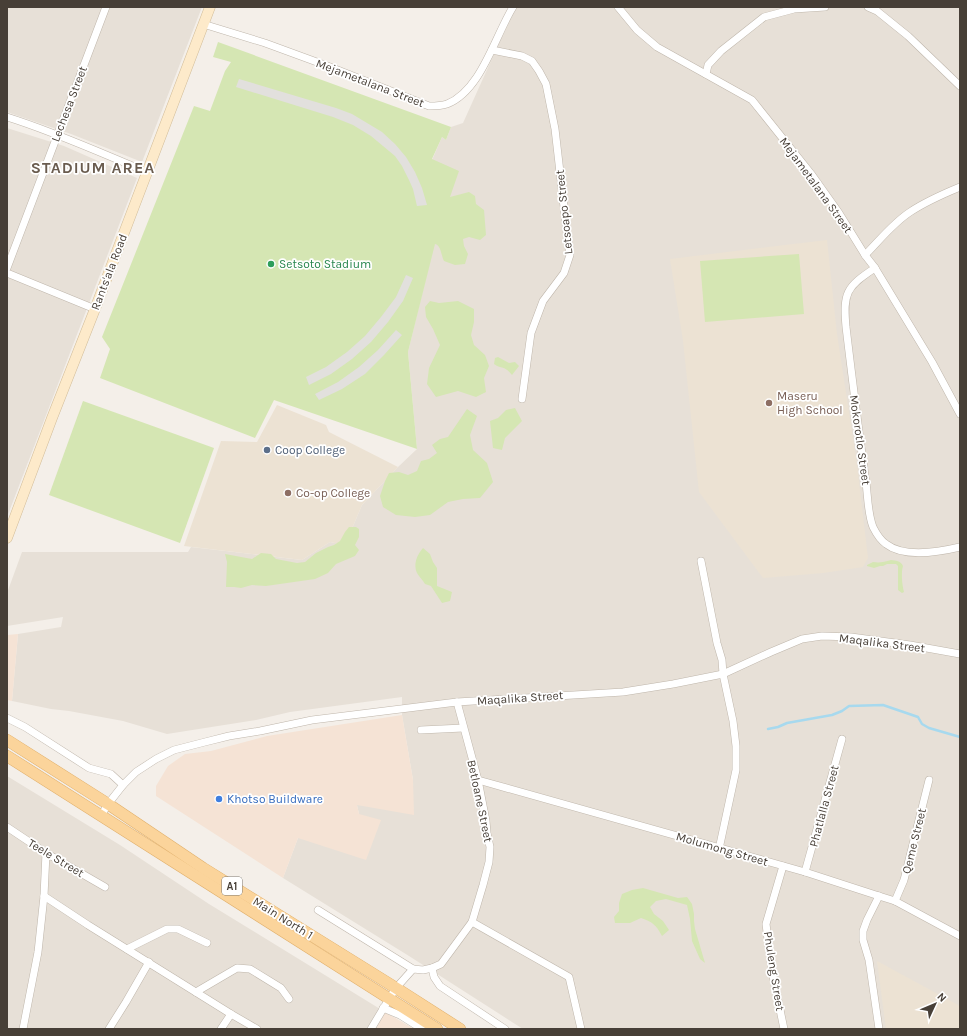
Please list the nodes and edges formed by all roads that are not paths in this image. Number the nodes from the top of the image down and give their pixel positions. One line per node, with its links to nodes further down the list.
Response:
1 (106, 7): 13 (street, Lechesa Street)
2 (210, 7): 7 (street, Rants'ala Road)
3 (513, 7): 8 (street, Mejametalana Street)
4 (618, 7): 9 (street, Mejametalana Street)
5 (825, 7): 9 (street)
6 (868, 7): 10 (street)
7 (203, 24): 8 (street, Mejametalana Street); 14 (street, Rants'ala Road)
8 (492, 50): 21 (street, Letsoapo Street)
9 (706, 74): 16 (street, Mejametalana Street)
10 (960, 86)
11 (8, 117): 12 (street); 13 (street)
12 (7, 125)
13 (57, 135): 14 (street); 17 (street, Lechesa Street)
14 (147, 172): 20 (street, Rants'ala Road)
15 (960, 187): 16 (street)
16 (865, 255): 18 (street, Mejametalana Street)
17 (7, 268)
18 (875, 268): 22 (street, Mejametalana Street); 24 (street, Mokorotlo Street)
19 (7, 274): 20 (street)
20 (95, 309): 23 (street, Rants'ala Road)
21 (522, 399)
22 (960, 414)
23 (7, 538)
24 (960, 547)
25 (701, 561): 27 (street)
26 (960, 654): 27 (street, Maqalika Street)
27 (723, 674): 28 (street, Maqalika Street); 41 (street)
28 (457, 702): 30 (street, Betloane Street); 37 (street, Maqalika Street)
29 (7, 718): 37 (street)
30 (463, 728): 31 (street); 35 (street, Betloane Street)
31 (421, 730)
32 (7, 740): 38 (main road, Main North 1 / A1)
33 (842, 740): 44 (street, Phatlalla Street)
34 (7, 756): 39 (main road, Main North 1 / A1)
35 (478, 780): 41 (street, Molumong Street); 50 (street, Betloane Street)
36 (929, 780): 48 (street, Qeme Street)
37 (122, 785): 38 (street, Maqalika Street)
38 (108, 804): 39 (street, Maqalika Street); 57 (main road, Main North 1 / A1)
39 (101, 816): 60 (main road, Main North 1 / A1)
40 (7, 827): 42 (street, Teele Street)
41 (719, 849): 43 (street, Molumong Street)
42 (46, 853): 45 (street, Teele Street); 46 (street)
43 (784, 866): 44 (street, Molumong Street); 72 (street, Phuleng Street)
44 (806, 872): 47 (street, Molumong Street)
45 (105, 887)
46 (44, 896): 53 (street); 62 (street)
47 (879, 896): 48 (street, Molumong Street); 73 (street)
48 (895, 901): 51 (street, Molumong Street)
49 (318, 910): 56 (street)
50 (472, 922): 55 (street, Betloane Street); 71 (street)
51 (960, 936)
52 (207, 944): 53 (street)
53 (127, 949): 54 (street)
54 (148, 962): 58 (street); 63 (street)
55 (432, 968): 56 (street); 70 (street)
56 (413, 969): 57 (street)
57 (396, 988): 60 (street); 69 (main road, Main North 1 / A1)
58 (196, 992): 59 (street); 61 (street)
59 (289, 999)
60 (386, 1003): 66 (street); 67 (street); 68 (main road, Main North 1 / A1)
61 (231, 1014): 64 (street); 65 (street)
62 (23, 1029)
63 (109, 1029)
64 (221, 1029)
65 (257, 1029)
66 (371, 1029)
67 (422, 1029)
68 (438, 1029)
69 (460, 1029)
70 (505, 1029)
71 (581, 1029)
72 (784, 1029)
73 (879, 1029)

